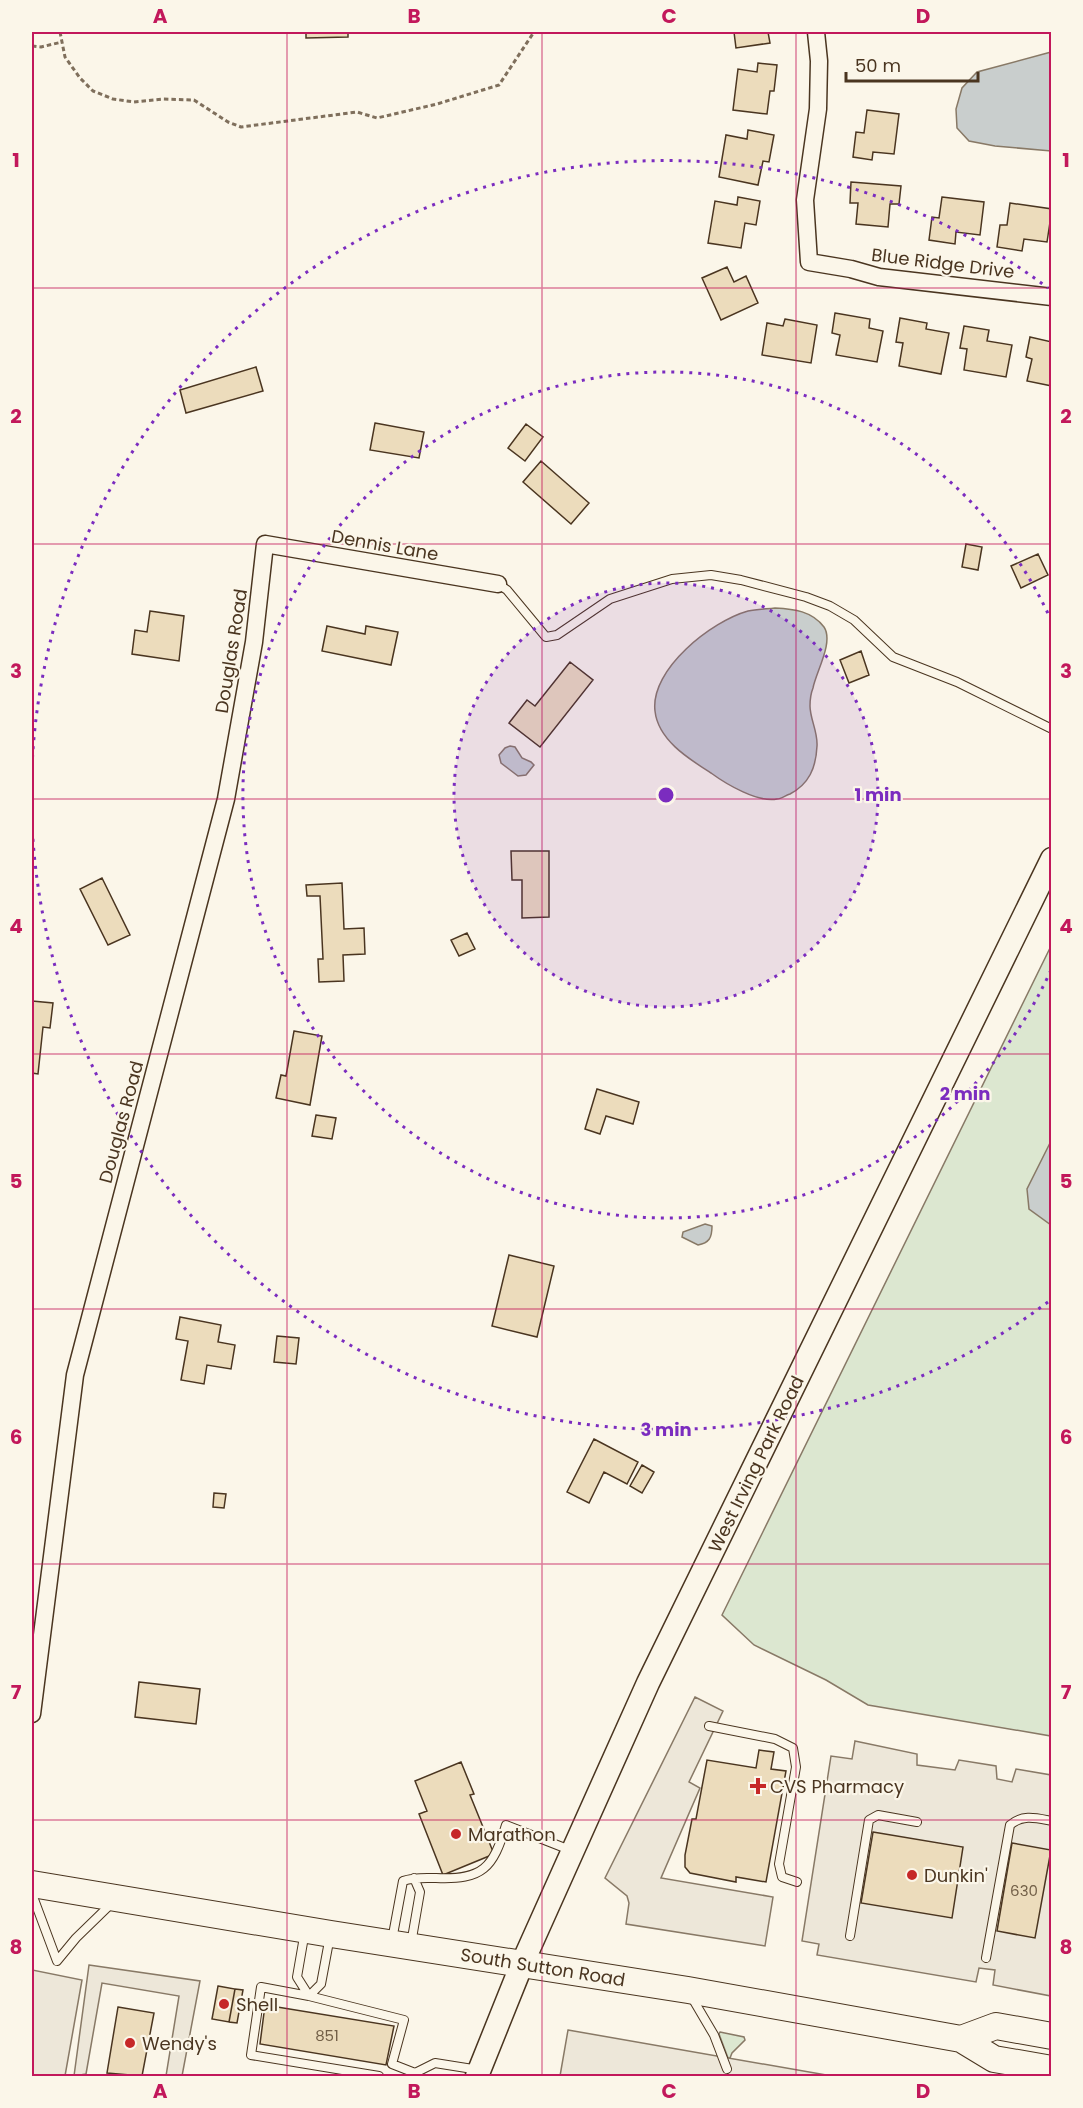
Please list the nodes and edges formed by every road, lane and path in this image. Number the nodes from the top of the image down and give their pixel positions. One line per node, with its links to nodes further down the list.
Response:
1 (60, 32): 4 (path)
2 (534, 32): 4 (path)
3 (816, 32): 6 (street, Blue Ridge Drive)
4 (62, 42): 5 (path)
5 (32, 46)
6 (1052, 297)
7 (266, 544): 8 (street, Dennis Lane); 11 (street, Douglas Road)
8 (498, 584): 9 (lane)
9 (1052, 729)
10 (1052, 859): 15 (main road, West Irving Park Road)
11 (32, 1714)
12 (709, 1726): 17 (lane)
13 (1052, 1821): 25 (lane)
14 (917, 1822): 23 (lane)
15 (574, 1851): 16 (lane); 26 (main road, West Irving Park Road)
16 (414, 1878): 24 (lane); 24 (lane)
17 (797, 1882)
18 (32, 1884): 20 (main road, South Sutton Road)
19 (32, 1894): 20 (lane)
20 (116, 1898): 21 (main road, South Sutton Road)
21 (305, 1930): 22 (main road, South Sutton Road); 28 (lane)
22 (331, 1934): 24 (main road, South Sutton Road); 28 (lane)
23 (850, 1936)
24 (401, 1945): 26 (main road, South Sutton Road)
25 (986, 1958)
26 (522, 1964): 27 (main road, South Sutton Road); 34 (main road, West Irving Park Road)
27 (688, 1990): 30 (main road, South Sutton Road); 32 (lane)
28 (309, 1996): 31 (lane); 36 (lane)
29 (1052, 2036): 30 (main road)
30 (961, 2039): 33 (main road)
31 (392, 2064): 35 (lane); 36 (lane)
32 (727, 2069)
33 (1052, 2069)
34 (478, 2073): 35 (lane)
35 (417, 2075)
36 (379, 2076)

